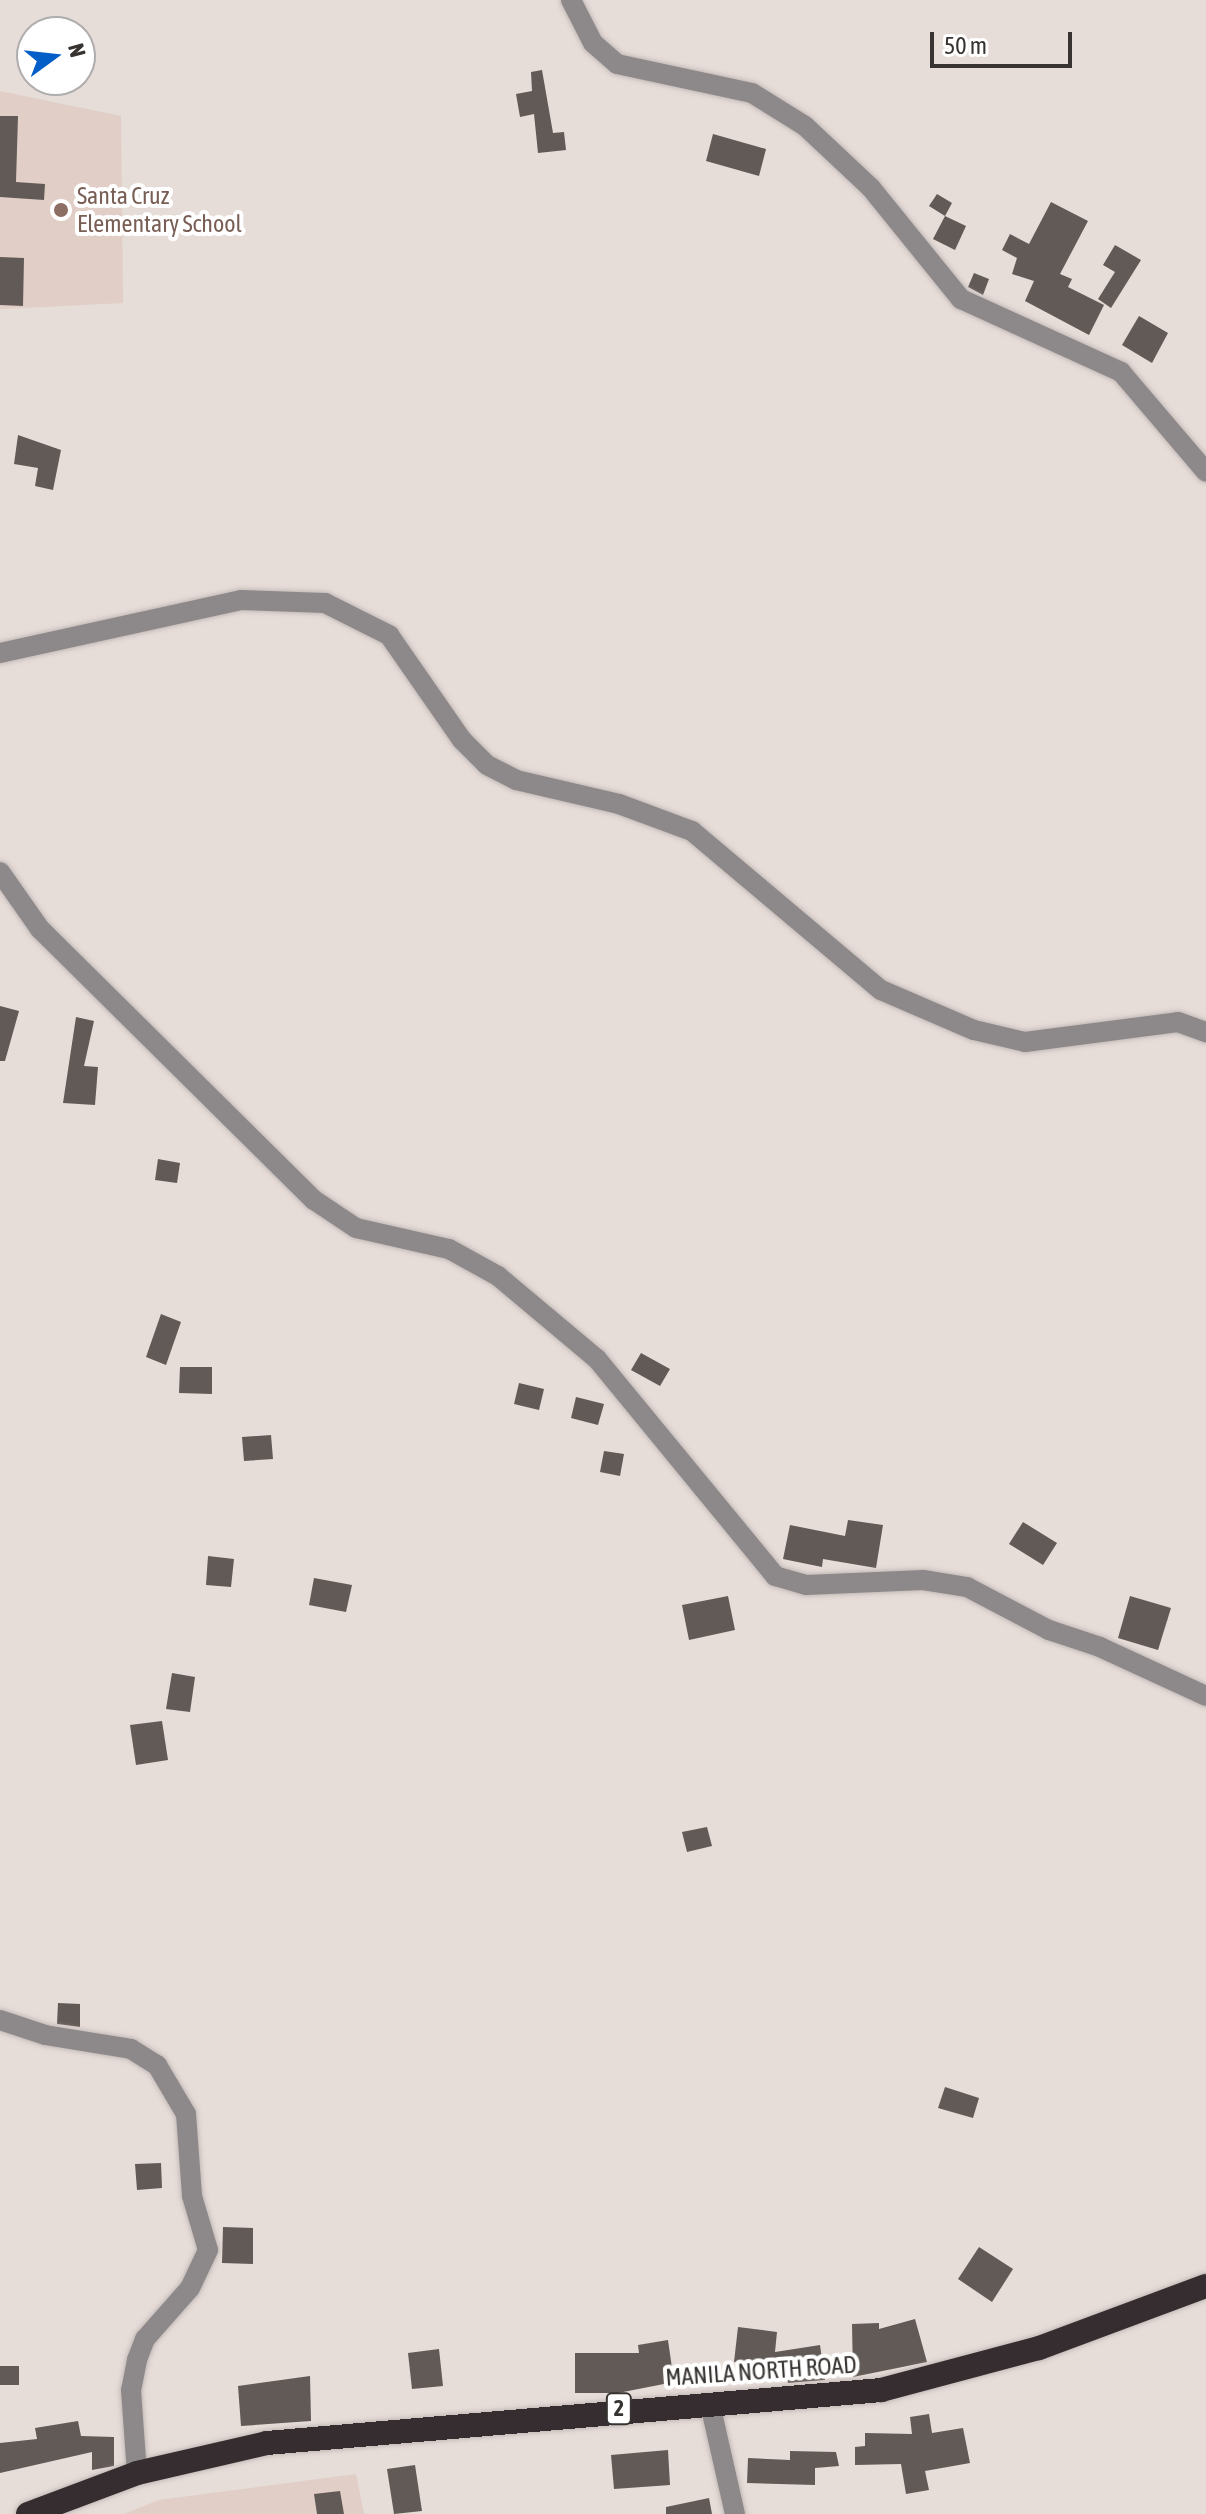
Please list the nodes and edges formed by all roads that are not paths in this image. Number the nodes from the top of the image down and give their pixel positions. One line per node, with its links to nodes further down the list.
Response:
1 (571, 0): 2 (street)
2 (1206, 472)
3 (0, 653): 5 (street)
4 (0, 872): 6 (street)
5 (1206, 1032)
6 (1206, 1696)
7 (0, 2020): 10 (street)
8 (1206, 2286): 9 (highway, MANILA NORTH ROAD / 2)
9 (710, 2404): 10 (highway, MANILA NORTH ROAD / 2); 12 (street)
10 (137, 2473): 11 (highway, MANILA NORTH ROAD / 2)
11 (28, 2514)
12 (735, 2514)

